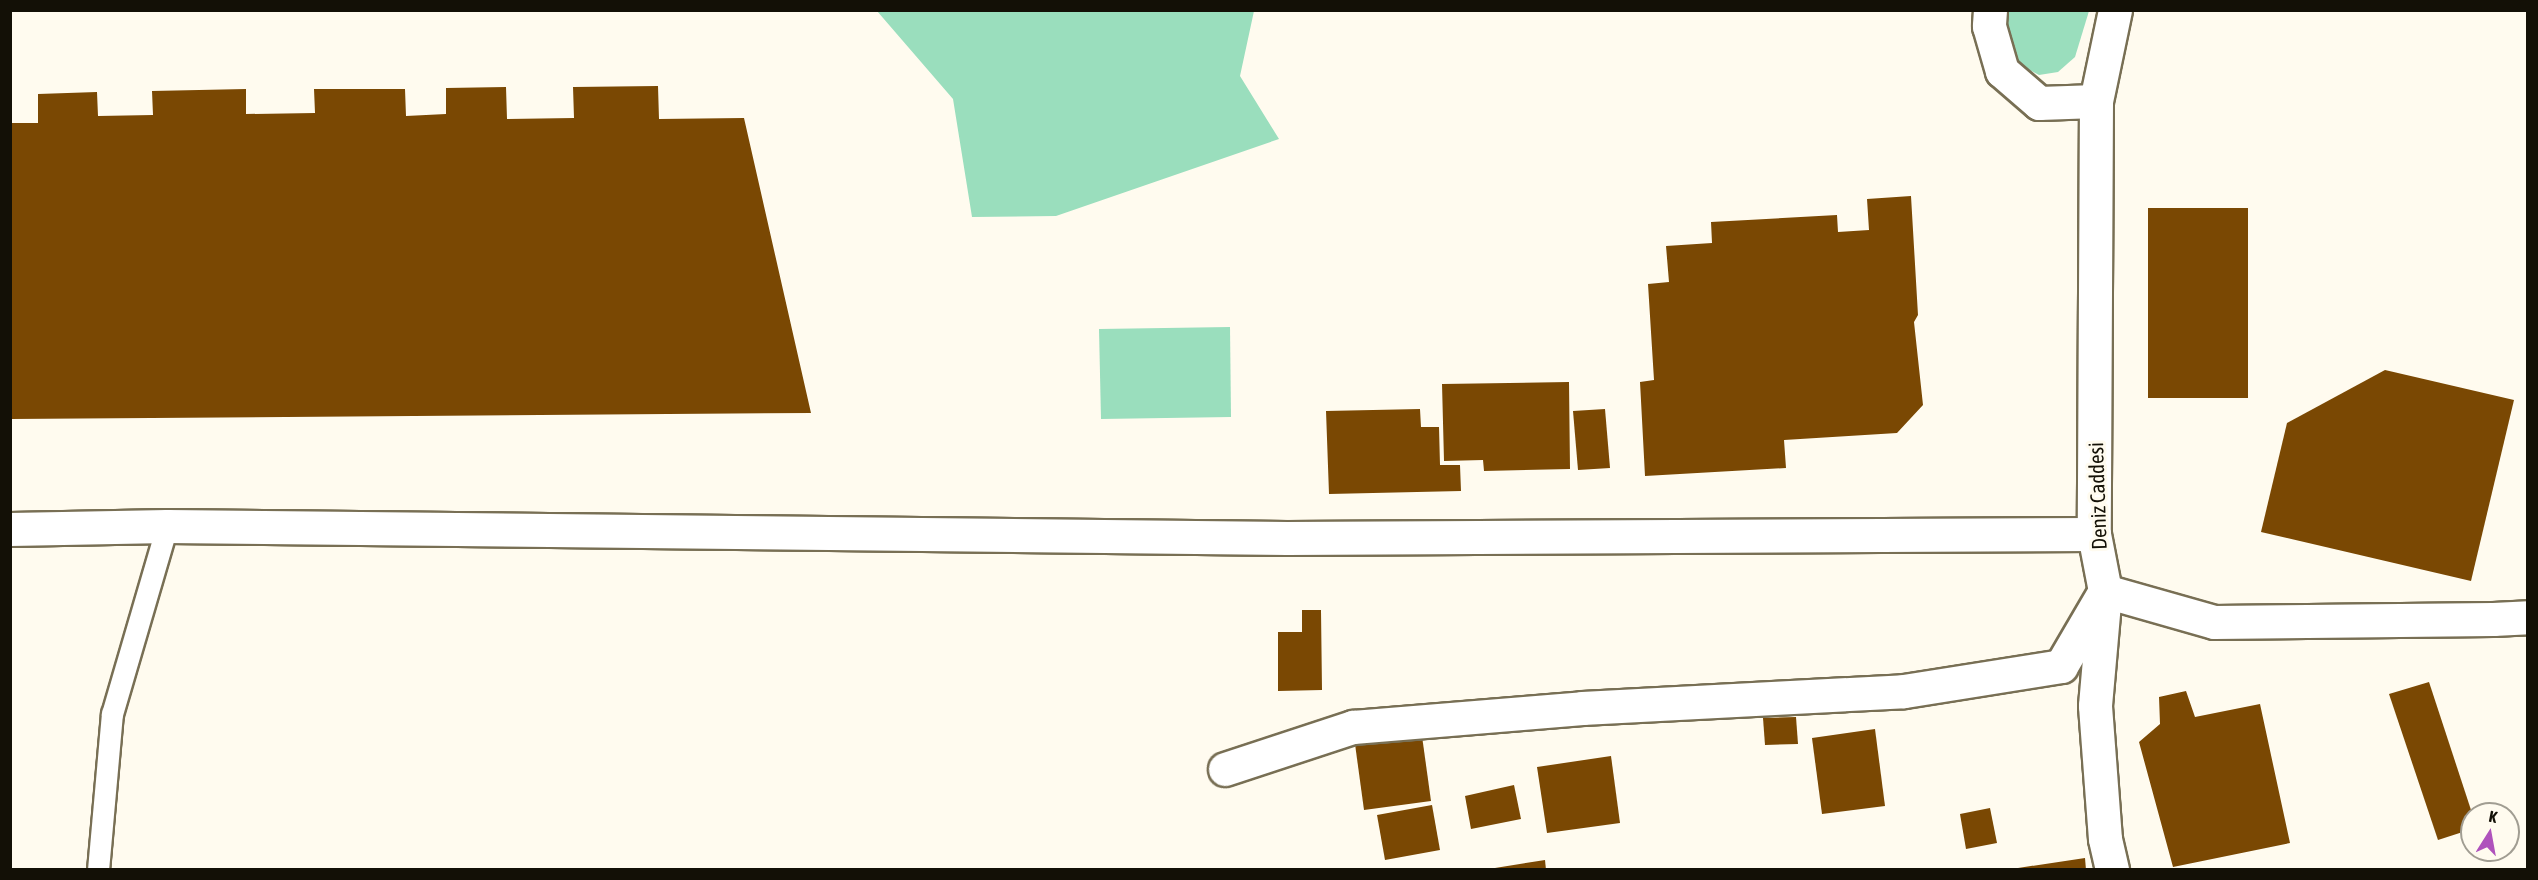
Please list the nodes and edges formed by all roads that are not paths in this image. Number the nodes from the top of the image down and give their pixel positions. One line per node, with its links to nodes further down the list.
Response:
1 (1990, 10): 3 (street)
2 (2115, 10): 3 (street, Deniz Caddesi)
3 (2096, 101): 6 (street, Deniz Caddesi)
4 (167, 526): 5 (street); 6 (street); 10 (lane)
5 (10, 529)
6 (2094, 534): 7 (street, Deniz Caddesi)
7 (2105, 591): 8 (street); 9 (street); 11 (street, Deniz Caddesi)
8 (2528, 617)
9 (1225, 769)
10 (98, 870)
11 (2112, 870)

